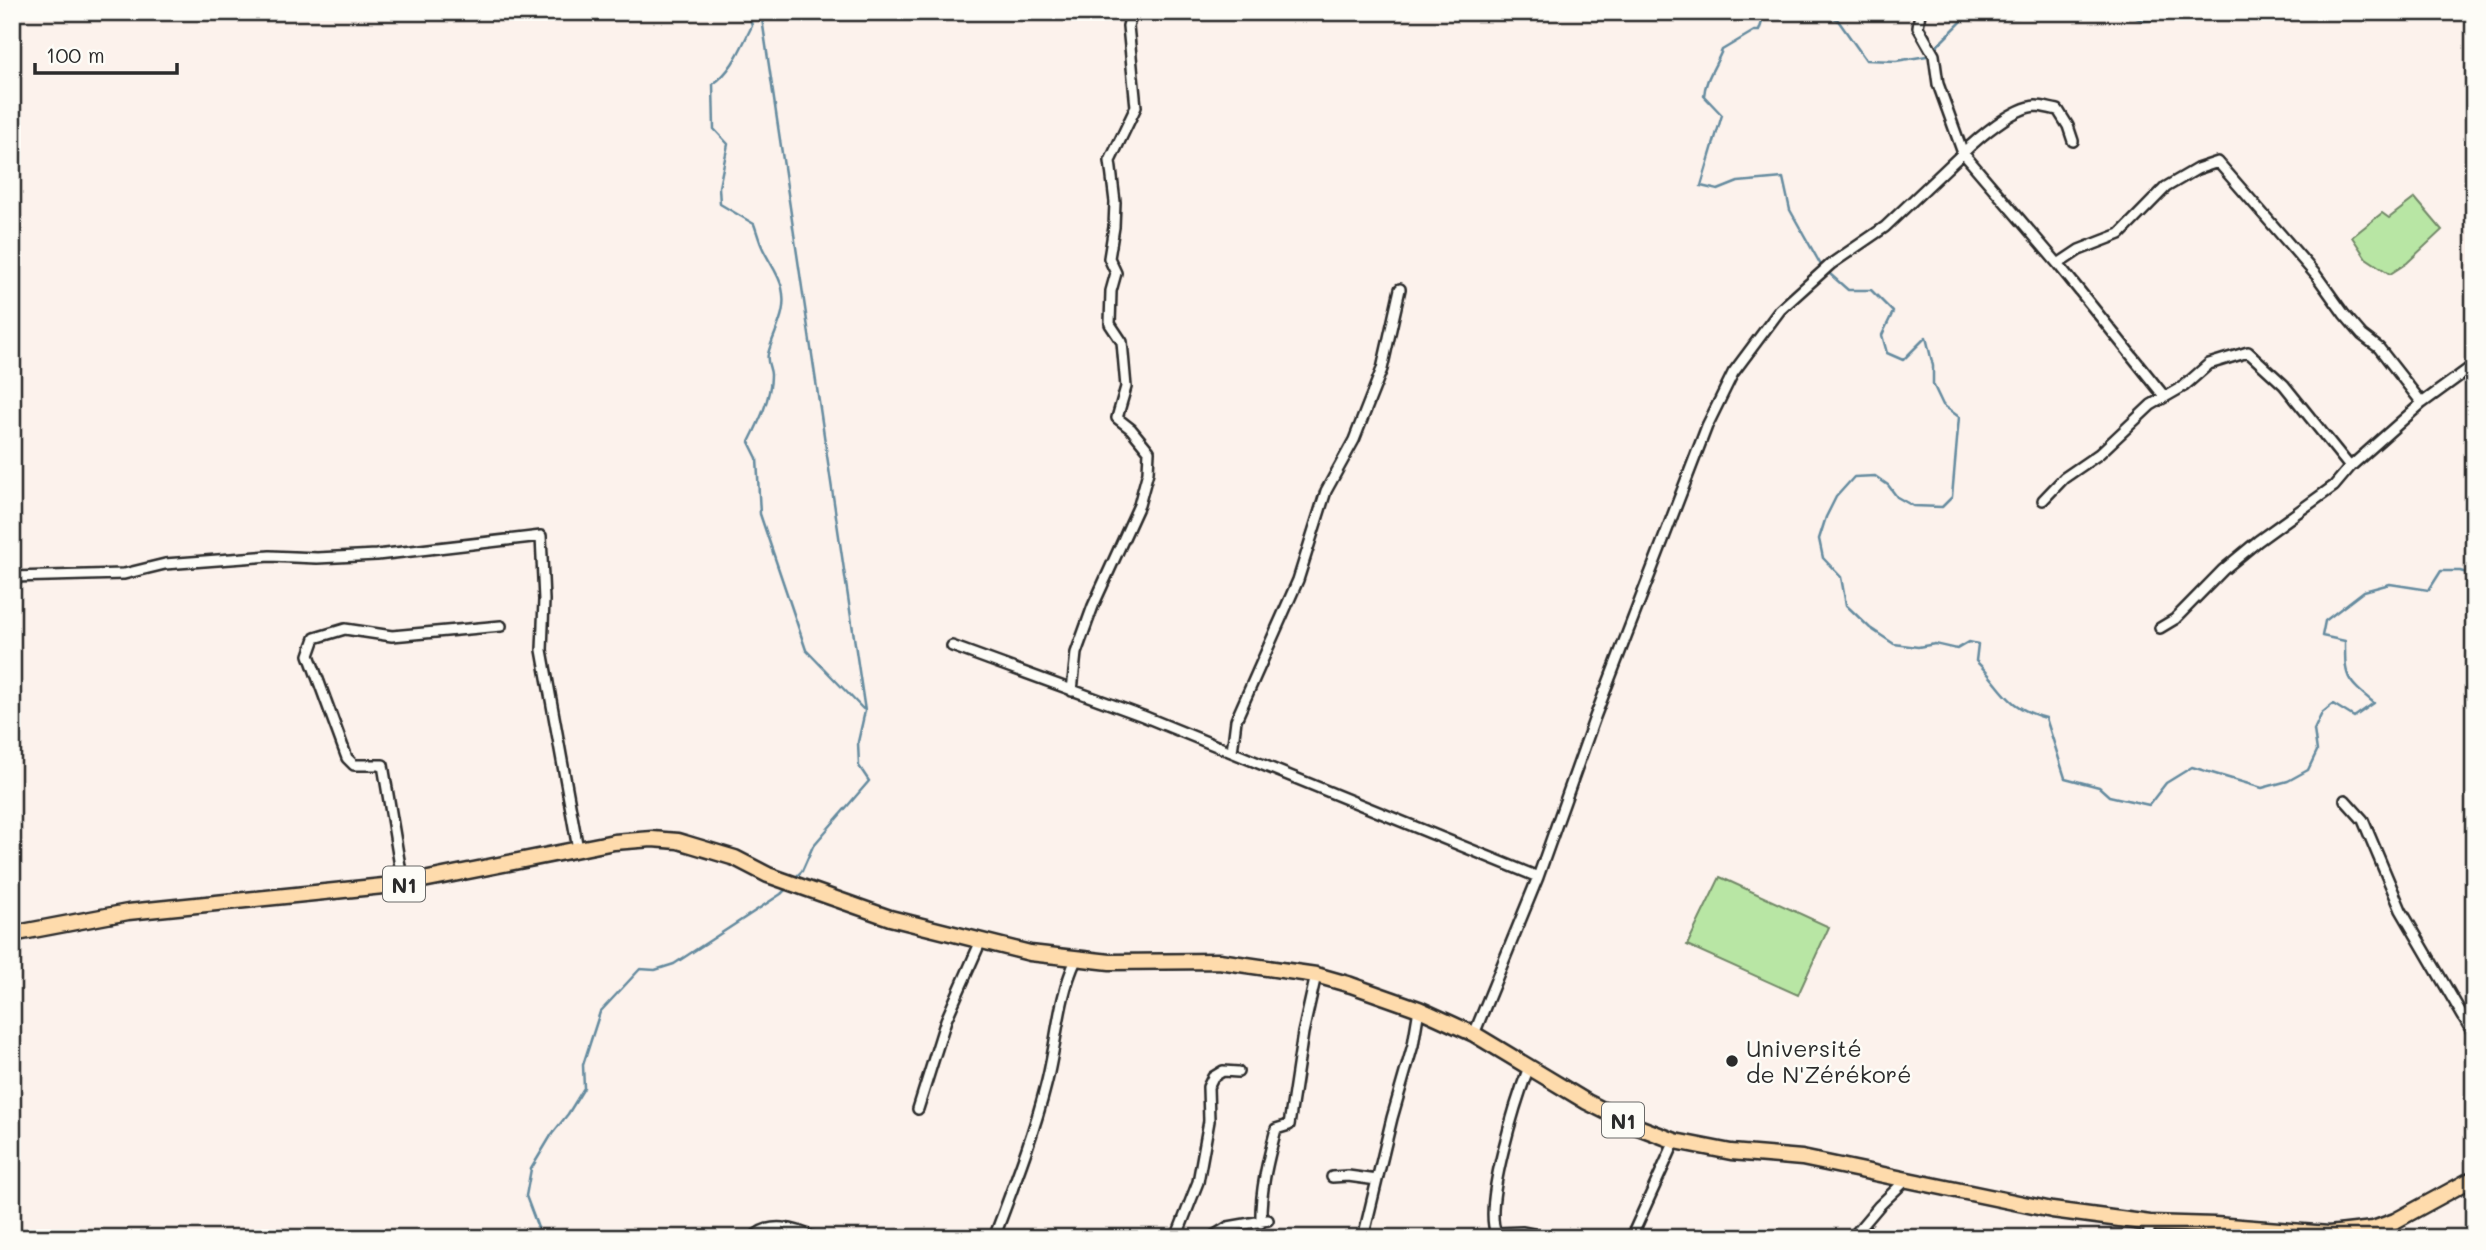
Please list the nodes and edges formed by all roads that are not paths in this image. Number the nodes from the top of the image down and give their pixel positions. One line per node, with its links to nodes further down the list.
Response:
1 (1132, 12): 16 (street)
2 (1920, 12): 4 (street)
3 (2073, 141): 4 (street)
4 (1963, 153): 5 (street); 20 (street)
5 (2058, 264): 8 (street); 9 (street)
6 (1400, 289): 17 (street)
7 (2474, 365): 9 (street)
8 (2165, 396): 10 (street); 11 (street)
9 (2422, 403): 10 (street)
10 (2350, 467): 14 (street)
11 (2043, 500)
12 (12, 577): 19 (street)
13 (501, 626): 21 (street)
14 (2160, 628)
15 (952, 646): 16 (street)
16 (1072, 691): 17 (street)
17 (1232, 752): 20 (street)
18 (2344, 800): 28 (street)
19 (578, 849): 21 (main road, N1); 23 (main road, N1)
20 (1538, 877): 27 (street)
21 (403, 884): 22 (main road, N1)
22 (12, 934)
23 (980, 943): 24 (main road, N1); 31 (street)
24 (1076, 960): 25 (main road, N1); 40 (street)
25 (1316, 975): 26 (main road, N1); 42 (street)
26 (1419, 1009): 27 (main road, N1); 36 (street)
27 (1474, 1034): 29 (main road, N1)
28 (2474, 1035)
29 (1530, 1067): 32 (main road, N1); 44 (street)
30 (1238, 1072): 41 (street)
31 (918, 1109)
32 (1675, 1141): 35 (main road, N1); 45 (street)
33 (1332, 1177): 36 (street)
34 (2474, 1178): 37 (main road, N1)
35 (1907, 1179): 37 (main road, N1); 46 (street)
36 (1377, 1180): 43 (street)
37 (2149, 1231)
38 (753, 1238): 39 (street)
39 (814, 1238)
40 (994, 1238)
41 (1176, 1238)
42 (1210, 1238)
43 (1363, 1238)
44 (1554, 1238)
45 (1632, 1238)
46 (1852, 1238)

